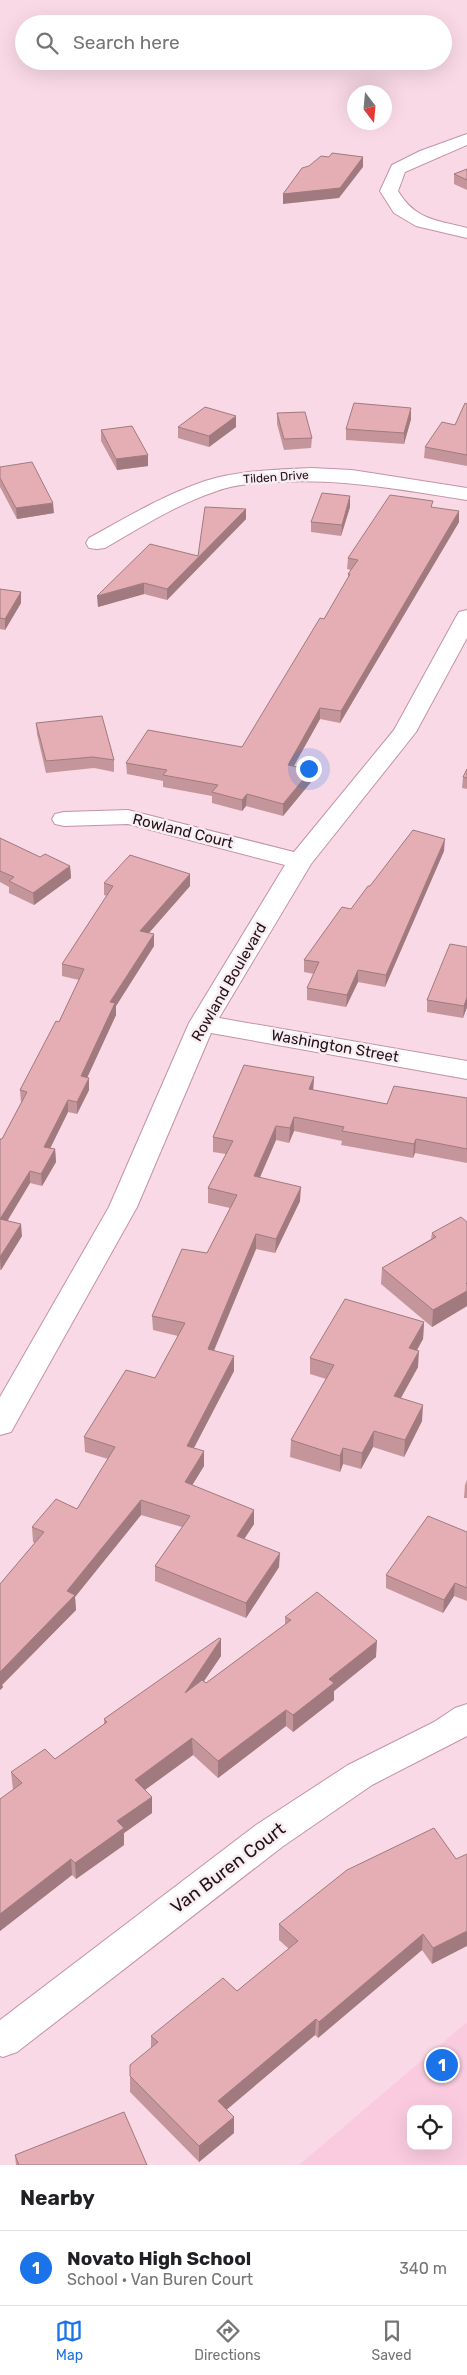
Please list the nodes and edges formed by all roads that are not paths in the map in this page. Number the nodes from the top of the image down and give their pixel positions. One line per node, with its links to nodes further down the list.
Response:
1 (467, 139): 2 (street)
2 (467, 233)
3 (467, 494): 4 (street, Tilden Drive)
4 (97, 543)
5 (467, 617): 7 (street, Rowland Boulevard)
6 (64, 819): 7 (street, Rowland Court)
7 (300, 861): 8 (street, Rowland Boulevard)
8 (202, 1023): 9 (street, Washington Street); 10 (street, Rowland Boulevard)
9 (467, 1070)
10 (0, 1424)
11 (467, 1718): 12 (street, Van Buren Court)
12 (2, 2040)

